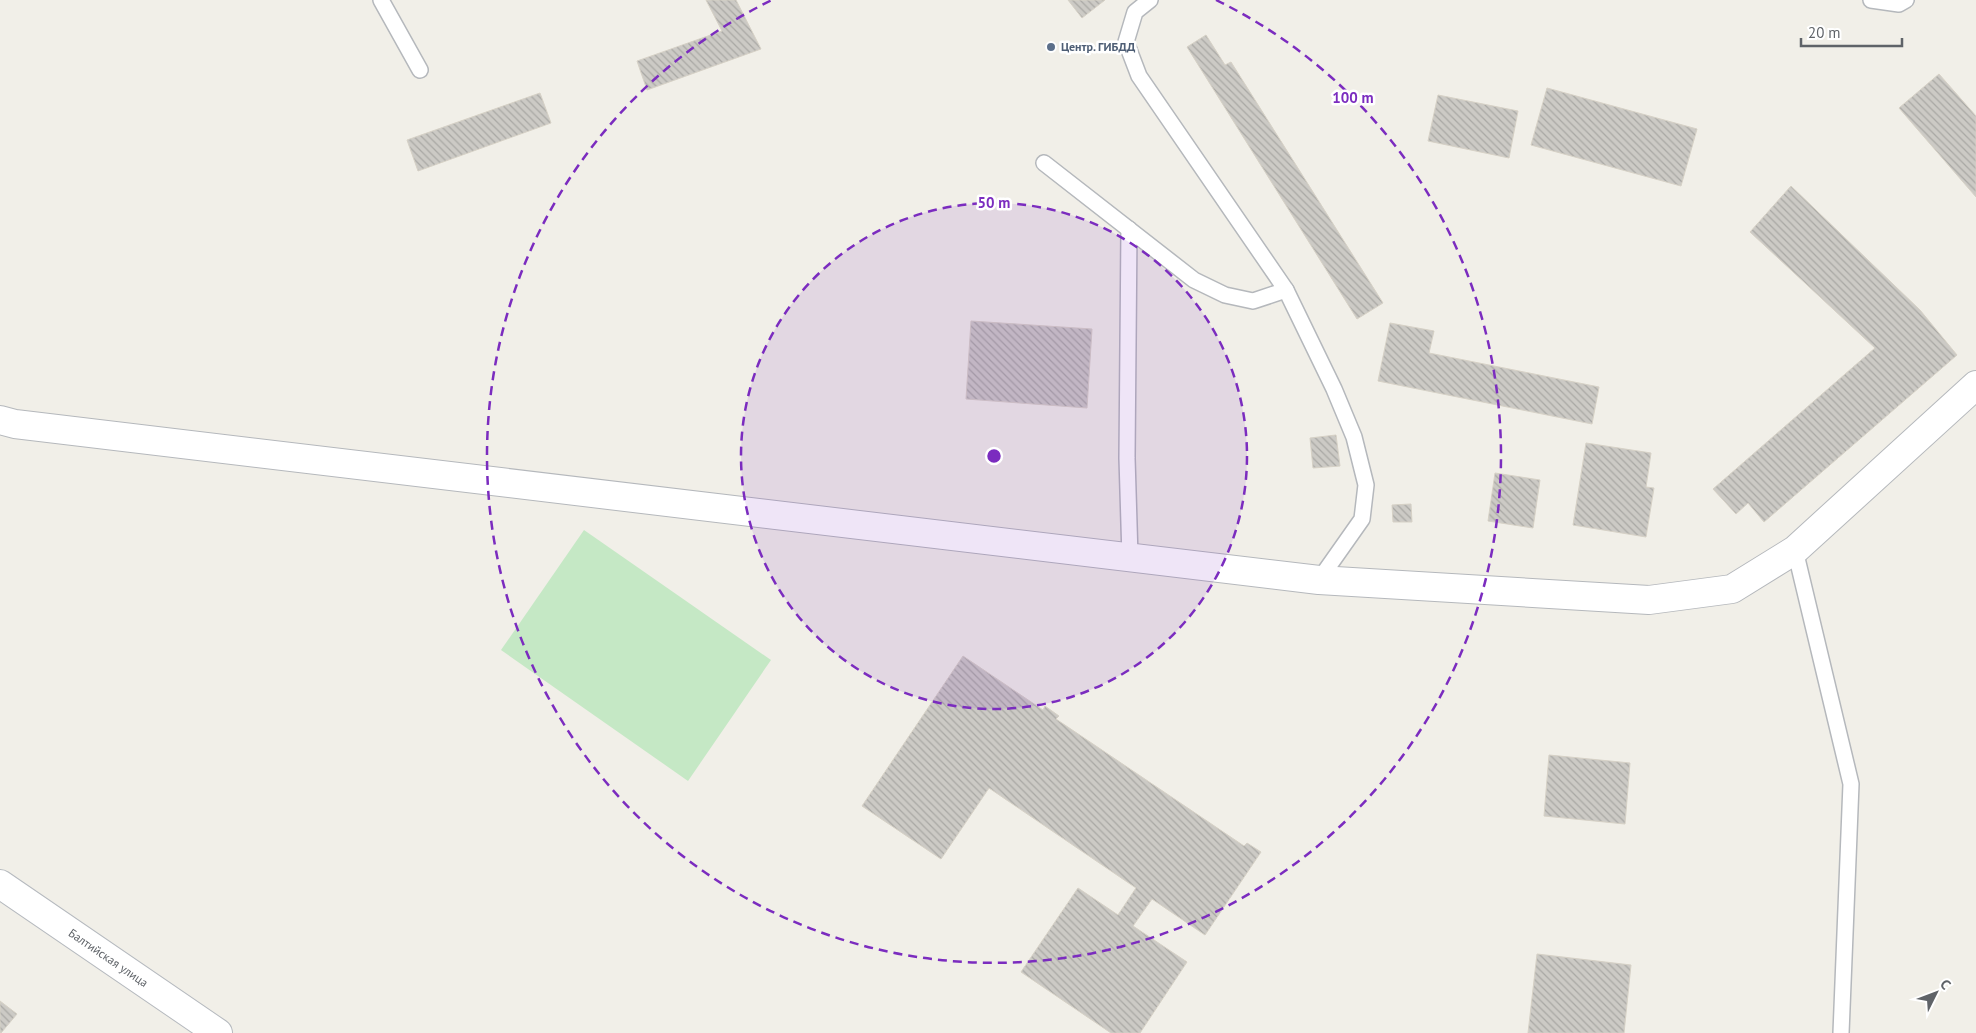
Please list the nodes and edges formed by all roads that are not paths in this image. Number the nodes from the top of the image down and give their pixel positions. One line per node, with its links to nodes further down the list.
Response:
1 (381, 0): 5 (lane)
2 (1150, 0): 8 (lane)
3 (1871, 0): 4 (lane)
4 (1906, 0)
5 (420, 70)
6 (1044, 163): 7 (lane)
7 (1129, 229): 8 (lane); 12 (lane)
8 (1286, 290): 13 (lane)
9 (1976, 385): 11 (street)
10 (0, 420): 12 (street)
11 (1795, 550): 13 (street); 16 (lane)
12 (1130, 557): 13 (street)
13 (1319, 580)
14 (0, 884): 15 (street, Балтийская улица)
15 (218, 1033)
16 (1841, 1033)

